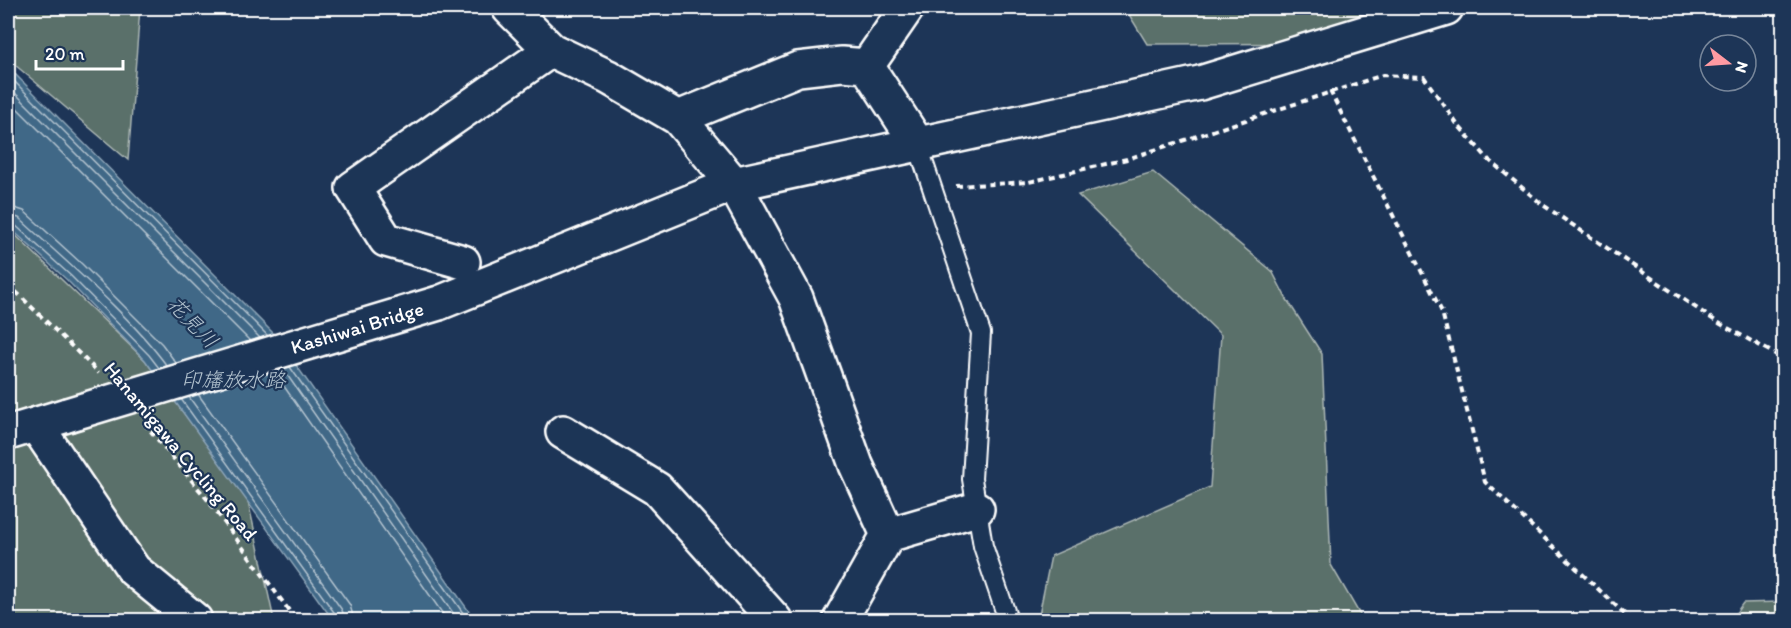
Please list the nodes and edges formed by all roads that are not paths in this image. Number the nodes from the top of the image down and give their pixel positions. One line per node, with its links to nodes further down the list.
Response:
1 (509, 8): 4 (street)
2 (907, 8): 5 (street)
3 (1446, 8): 7 (street, Kashiwai Bridge)
4 (551, 50): 6 (street); 9 (street)
5 (867, 66): 6 (street); 7 (street)
6 (678, 118): 8 (street)
7 (917, 143): 8 (street, Kashiwai Bridge); 12 (lane)
8 (734, 184): 10 (street, Kashiwai Bridge, bridge); 13 (street)
9 (463, 262)
10 (22, 429): 14 (street)
11 (562, 432): 15 (street)
12 (977, 508): 13 (street); 17 (lane)
13 (888, 535): 16 (street)
14 (195, 621)
15 (775, 621)
16 (840, 621)
17 (1008, 621)

